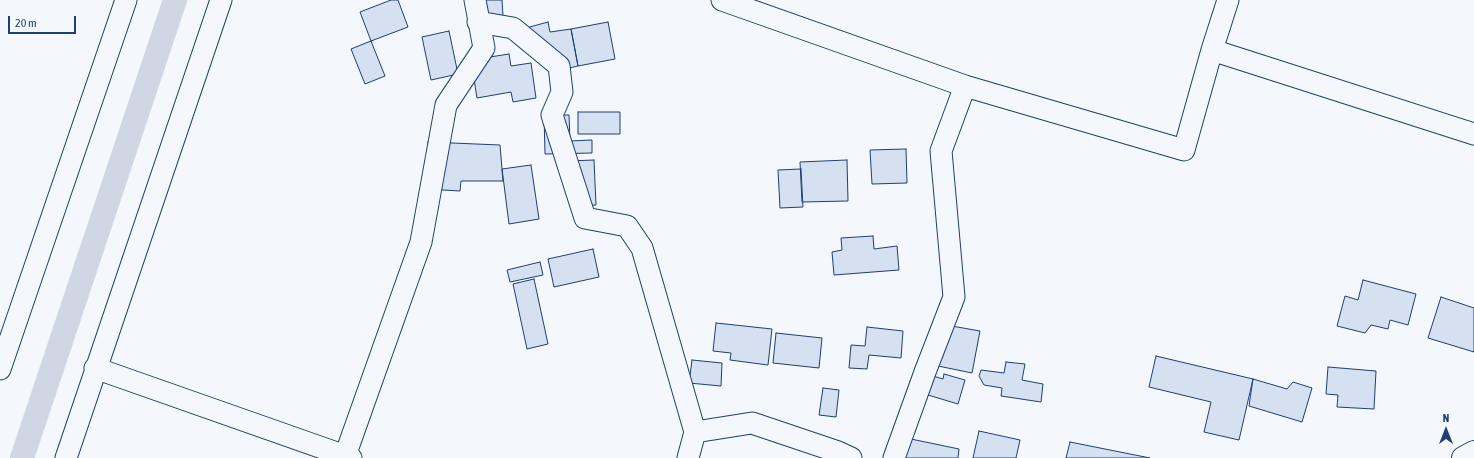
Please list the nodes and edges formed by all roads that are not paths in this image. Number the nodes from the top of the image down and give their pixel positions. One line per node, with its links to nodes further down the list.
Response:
1 (126, 0): 10 (street)
2 (221, 0): 11 (street)
3 (475, 0): 6 (street)
4 (722, 0): 8 (street)
5 (1228, 0): 7 (street)
6 (478, 22): 13 (street); 15 (street)
7 (1212, 50): 8 (street); 9 (street)
8 (965, 86): 19 (street)
9 (1474, 134)
10 (5, 336): 12 (street)
11 (95, 368): 15 (street); 16 (street)
12 (0, 369)
13 (695, 432): 17 (street); 18 (street)
14 (1474, 452): 20 (main road)
15 (348, 457)
16 (66, 458)
17 (688, 458)
18 (851, 458)
19 (894, 458)
20 (1463, 458)

